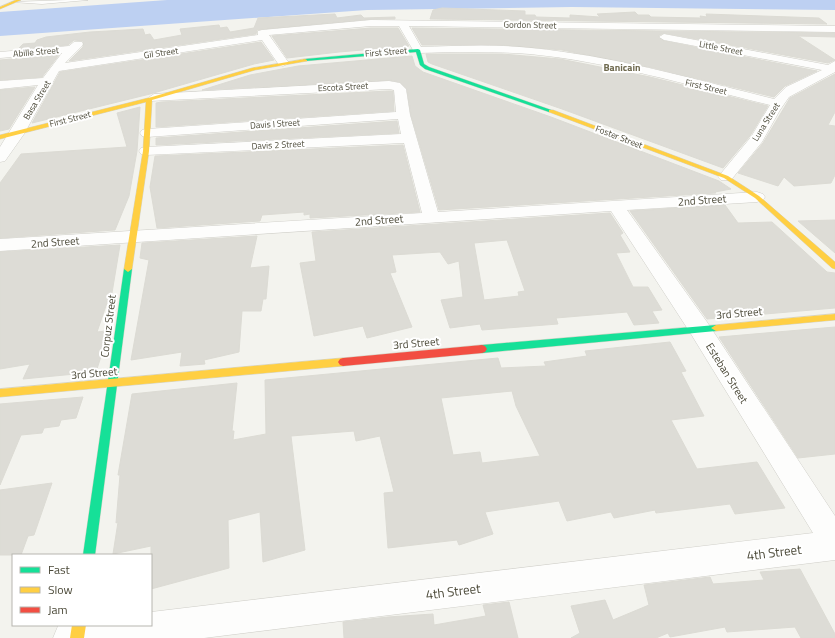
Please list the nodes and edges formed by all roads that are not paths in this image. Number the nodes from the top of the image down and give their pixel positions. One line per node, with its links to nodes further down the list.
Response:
1 (86, 0): 2 (lane)
2 (17, 1): 3 (street)
3 (0, 8)
4 (404, 24): 5 (street, Gordon Street); 7 (street, Gordon Street); 9 (street, Foster Street)
5 (611, 26): 6 (street, Gordon Street); 12 (street, Little Street)
6 (835, 29)
7 (265, 37): 11 (street); 13 (street, Gil Street)
8 (74, 47): 10 (street, Abille Street); 13 (street, Basa Street)
9 (418, 50): 11 (street, First Street); 17 (street, First Street); 25 (street, Foster Street)
10 (0, 55)
11 (283, 63): 16 (street, First Street)
12 (833, 66): 17 (street, Luna Street)
13 (57, 68): 14 (street, Basa Street)
14 (49, 81): 15 (street); 19 (street, Basa Street)
15 (0, 86)
16 (152, 98): 18 (street, Escota Street); 19 (street, First Street); 20 (street, Corpuz Street)
17 (777, 103): 25 (street, Luna Street)
18 (403, 115): 20 (street, Davis I Street); 22 (street, Escota Street)
19 (18, 133): 21 (street, First Street); 24 (street, Basa Street)
20 (147, 133): 23 (street, Corpuz Street)
21 (0, 137)
22 (410, 138): 23 (street, Davis 2 Street); 28 (street, Escota Street)
23 (146, 151): 29 (street, Corpuz Street)
24 (0, 158)
25 (726, 177): 26 (street, Foster Street)
26 (757, 197): 27 (street, 2nd Street); 31 (street, Foster Street)
27 (616, 206): 28 (street, 2nd Street); 33 (street, Esteban Street)
28 (431, 216): 29 (street, 2nd Street)
29 (132, 237): 30 (street, 2nd Street); 34 (street, Corpuz Street)
30 (0, 245)
31 (835, 266)
32 (835, 317): 33 (street, 3rd Street)
33 (699, 328): 34 (street, 3rd Street); 36 (street, Esteban Street)
34 (113, 383): 35 (street, 3rd Street); 37 (street, Corpuz Street)
35 (0, 393)
36 (835, 544): 39 (street, 4th Street)
37 (89, 554)
38 (151, 626): 40 (street, 4th Street)
39 (152, 626)
40 (76, 635)

